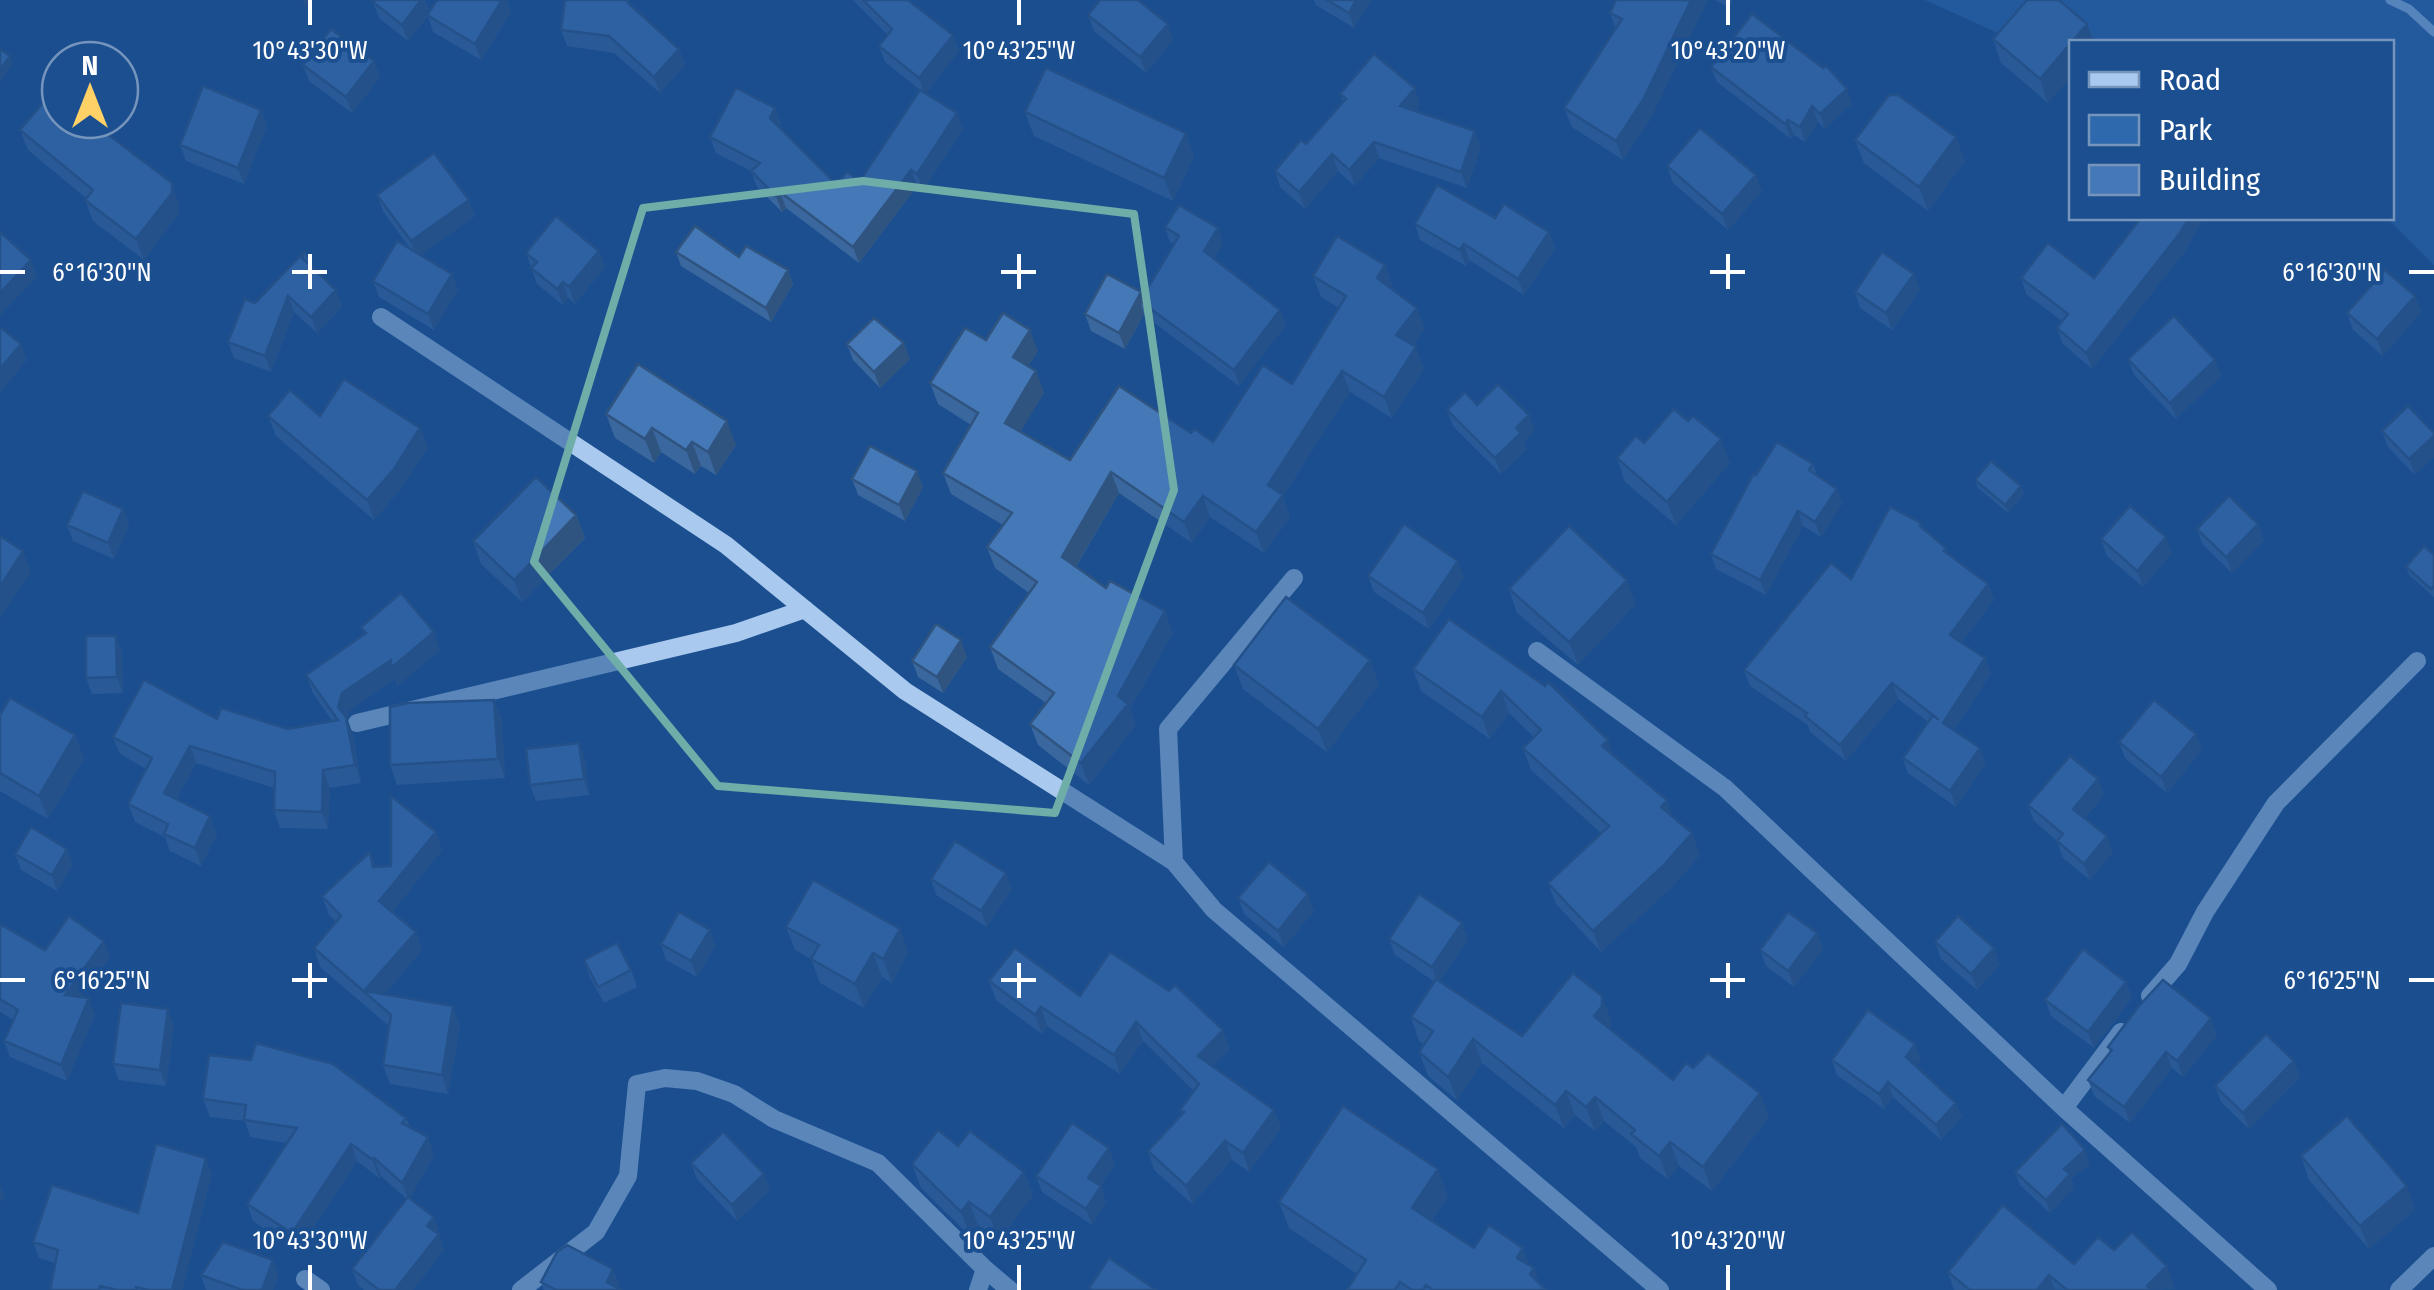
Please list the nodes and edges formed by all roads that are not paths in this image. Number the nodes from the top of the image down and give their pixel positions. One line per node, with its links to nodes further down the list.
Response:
1 (381, 317): 3 (street)
2 (1294, 578): 7 (street)
3 (805, 608): 6 (street); 7 (street)
4 (1537, 652): 8 (street)
5 (2418, 661): 8 (street)
6 (356, 723)
7 (1174, 862): 16 (street)
8 (2064, 1108): 17 (street)
9 (2434, 1256): 18 (street)
10 (985, 1269): 13 (street); 14 (street); 15 (street)
11 (305, 1279): 12 (street)
12 (321, 1290)
13 (522, 1290)
14 (978, 1290)
15 (1010, 1290)
16 (1660, 1290)
17 (2268, 1290)
18 (2400, 1290)

